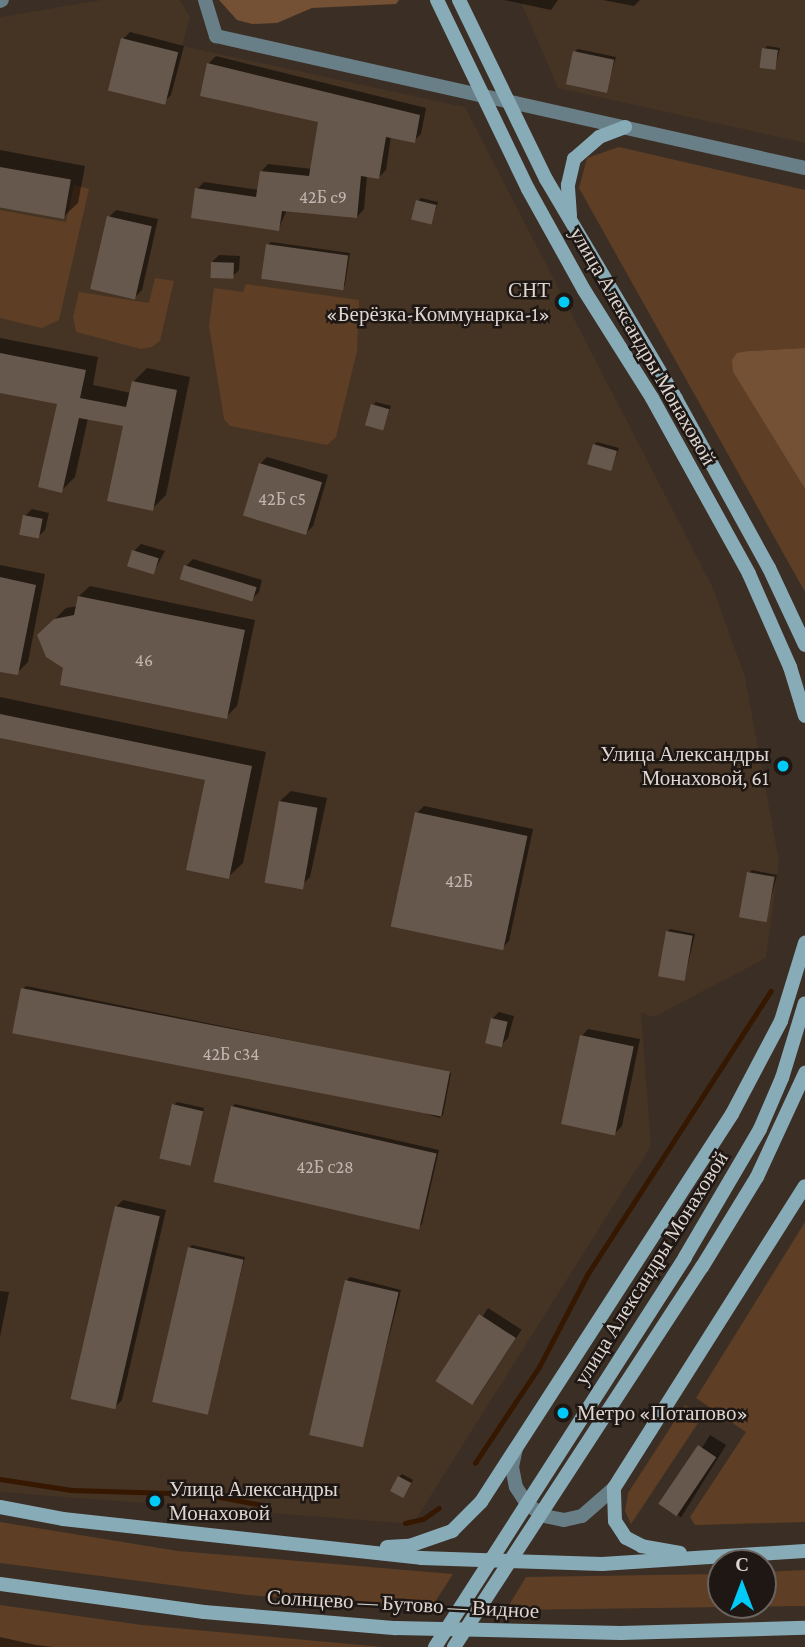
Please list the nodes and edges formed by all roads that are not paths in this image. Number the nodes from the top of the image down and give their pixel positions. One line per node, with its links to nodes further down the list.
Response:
1 (205, 0): 4 (street)
2 (437, 0): 4 (main road, улица Александры Монаховой)
3 (459, 0): 5 (main road, улица Александры Монаховой)
4 (482, 95): 5 (street); 12 (main road, улица Александры Монаховой)
5 (507, 100): 6 (street); 8 (main road, улица Александры Монаховой)
6 (625, 127): 7 (street); 8 (main road)
7 (805, 168)
8 (570, 220): 9 (main road, улица Александры Монаховой)
9 (769, 568): 10 (main road); 11 (main road, улица Александры Монаховой)
10 (805, 620)
11 (805, 645)
12 (805, 716)
13 (805, 943): 17 (main road)
14 (805, 1003): 27 (main road, улица Александры Монаховой, bridge)
15 (805, 1073): 28 (main road, улица Александры Монаховой, bridge)
16 (805, 1186): 18 (main road)
17 (516, 1447): 18 (street); 20 (main road)
18 (614, 1488): 23 (main road)
19 (0, 1507): 20 (main road)
20 (349, 1549): 24 (main road)
21 (805, 1551): 22 (main road)
22 (777, 1553)
23 (707, 1558)
24 (707, 1558)
25 (0, 1584): 26 (main road, Солнцево — Бутово — Видное)
26 (805, 1628)
27 (435, 1647)
28 (454, 1647)

